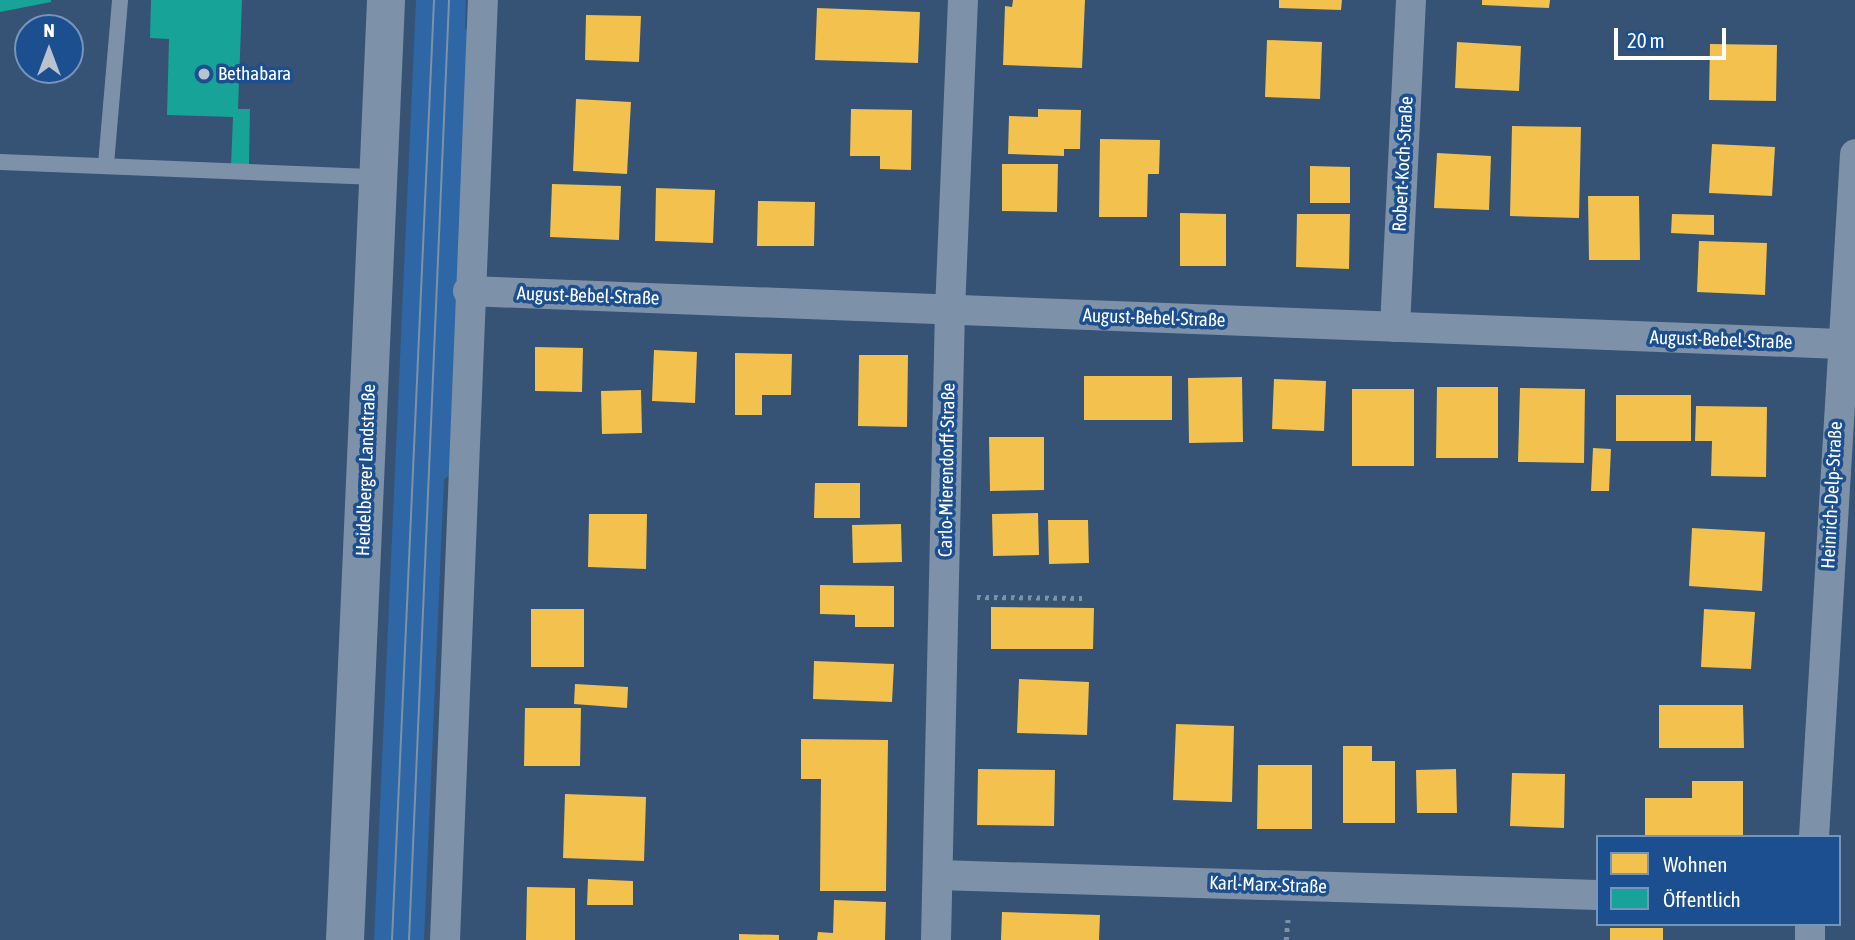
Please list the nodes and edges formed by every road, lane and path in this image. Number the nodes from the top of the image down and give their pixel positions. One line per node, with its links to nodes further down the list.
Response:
1 (120, 0): 8 (lane)
2 (386, 0): 9 (street, Heidelberger Landstraße)
3 (483, 0): 11 (street)
4 (964, 0): 12 (street, Carlo-Mierendorff-Straße)
5 (1411, 0): 13 (street, Robert-Koch-Straße)
6 (1855, 154): 10 (street, Heinrich-Delp-Straße)
7 (0, 162): 8 (lane)
8 (106, 164): 9 (lane)
9 (377, 177): 20 (street, Heidelberger Landstraße)
10 (1852, 243): 14 (street, Heinrich-Delp-Straße)
11 (468, 291): 12 (street, August-Bebel-Straße); 21 (street)
12 (950, 310): 13 (street, August-Bebel-Straße); 15 (street, Carlo-Mierendorff-Straße)
13 (1395, 327): 14 (street, August-Bebel-Straße)
14 (1840, 344): 17 (street, Heinrich-Delp-Straße)
15 (944, 596): 16 (path); 18 (street, Carlo-Mierendorff-Straße)
16 (1082, 598)
17 (1814, 835)
18 (939, 874): 19 (street, Karl-Marx-Straße); 22 (street, Carlo-Mierendorff-Straße)
19 (1596, 895)
20 (345, 940)
21 (445, 940)
22 (936, 940)

